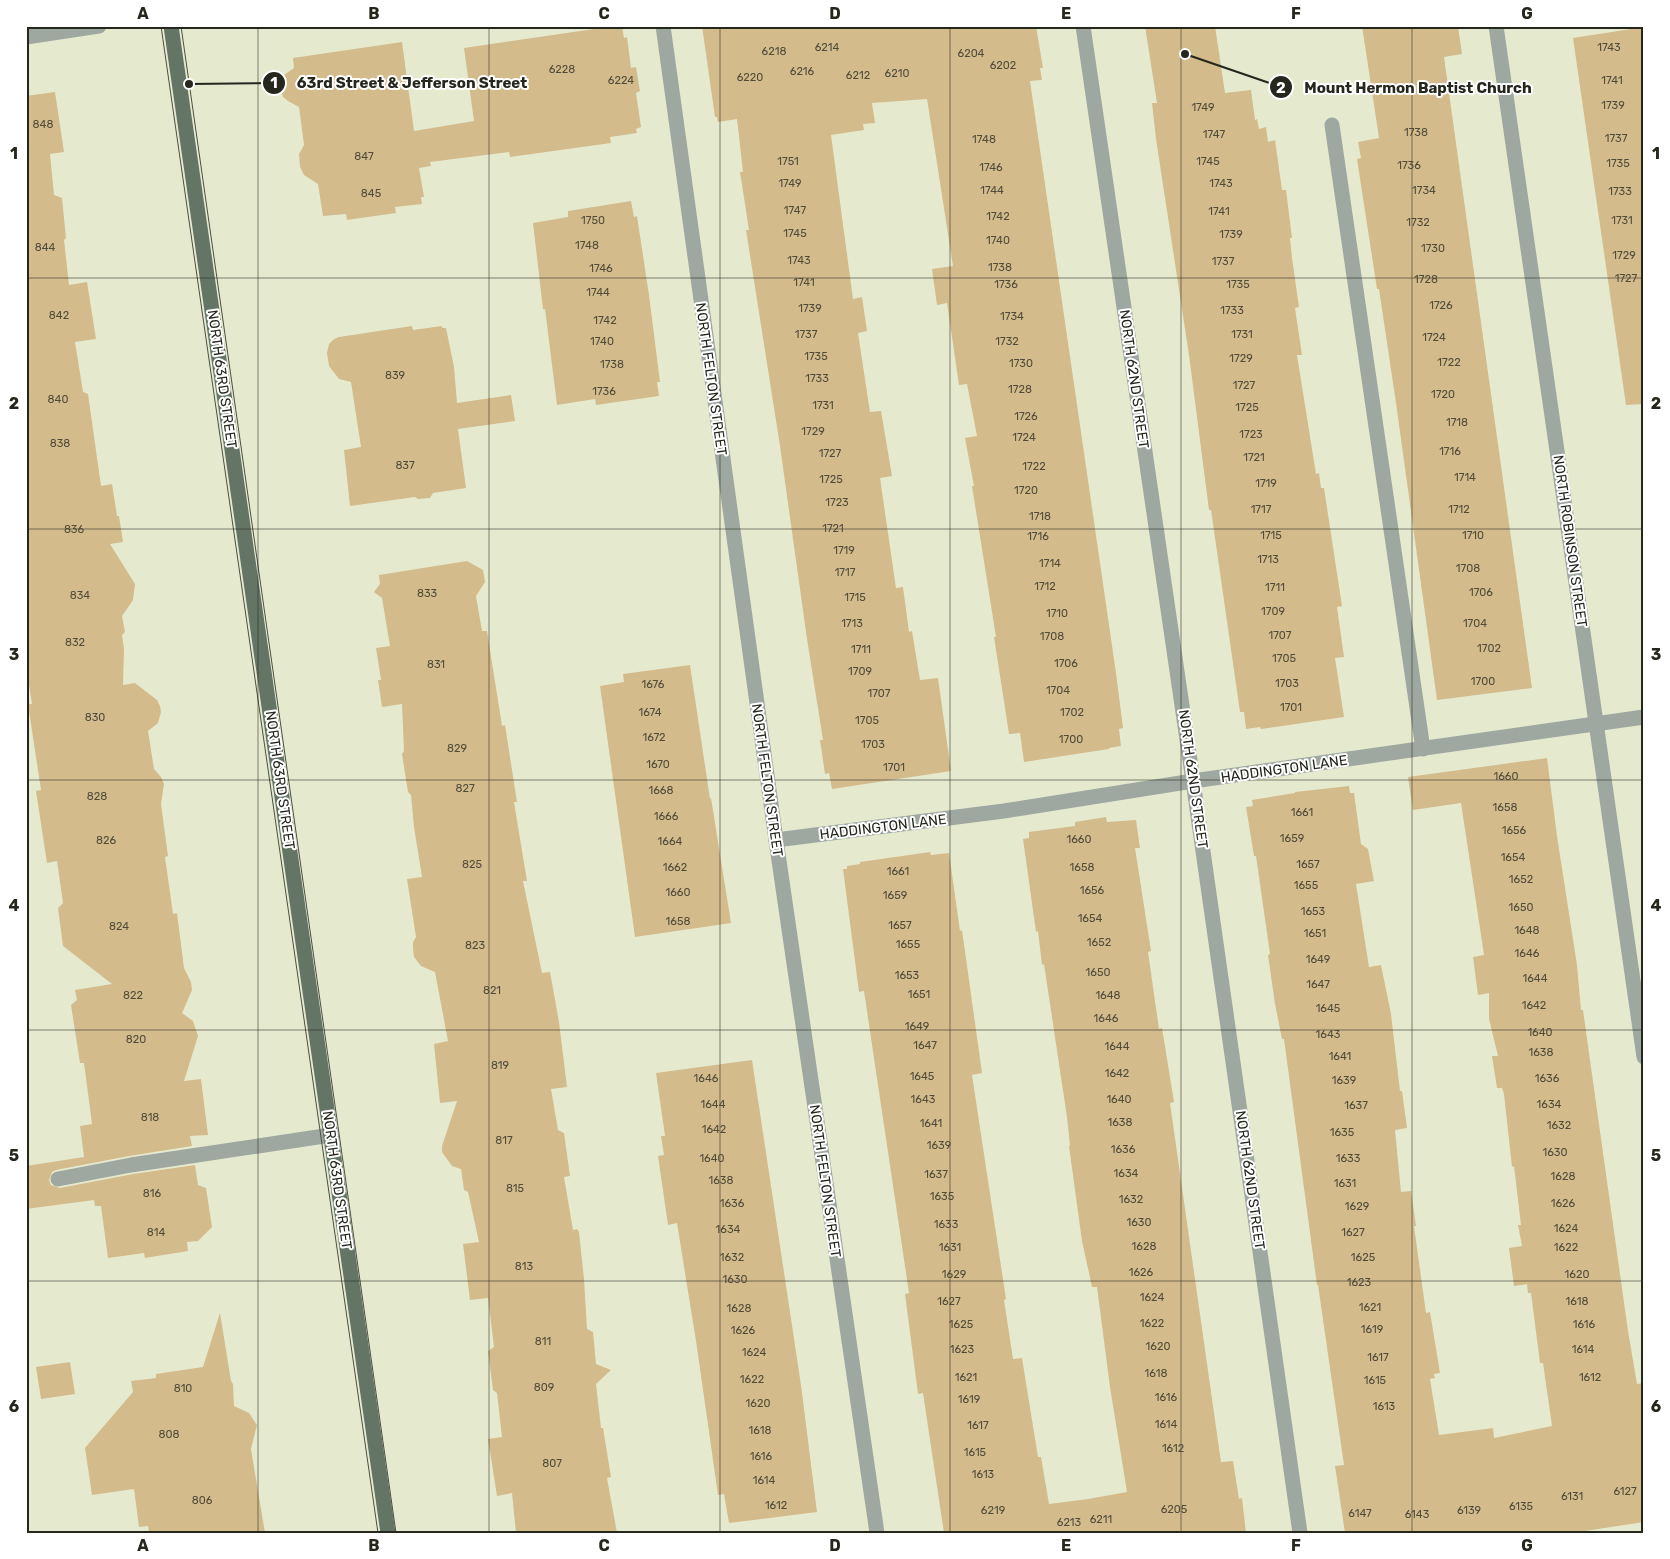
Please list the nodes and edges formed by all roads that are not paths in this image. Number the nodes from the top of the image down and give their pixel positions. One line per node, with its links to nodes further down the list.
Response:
1 (99, 26): 6 (street)
2 (171, 26): 14 (main road, NORTH 63RD STREET)
3 (662, 26): 12 (street, NORTH FELTON STREET)
4 (1082, 26): 11 (street, NORTH 62ND STREET)
5 (1496, 26): 9 (street, NORTH ROBINSON STREET)
6 (26, 37)
7 (1332, 124): 10 (street)
8 (1644, 717): 9 (street, HADDINGTON LANE)
9 (1596, 724): 10 (street, HADDINGTON LANE); 13 (street, NORTH ROBINSON STREET)
10 (1423, 749): 11 (street, HADDINGTON LANE)
11 (1193, 781): 12 (street, HADDINGTON LANE); 18 (street, NORTH 62ND STREET)
12 (776, 840): 17 (street, NORTH FELTON STREET)
13 (1644, 1057)
14 (331, 1135): 15 (street); 16 (main road, NORTH 63RD STREET)
15 (58, 1179)
16 (388, 1533)
17 (877, 1533)
18 (1300, 1533)

